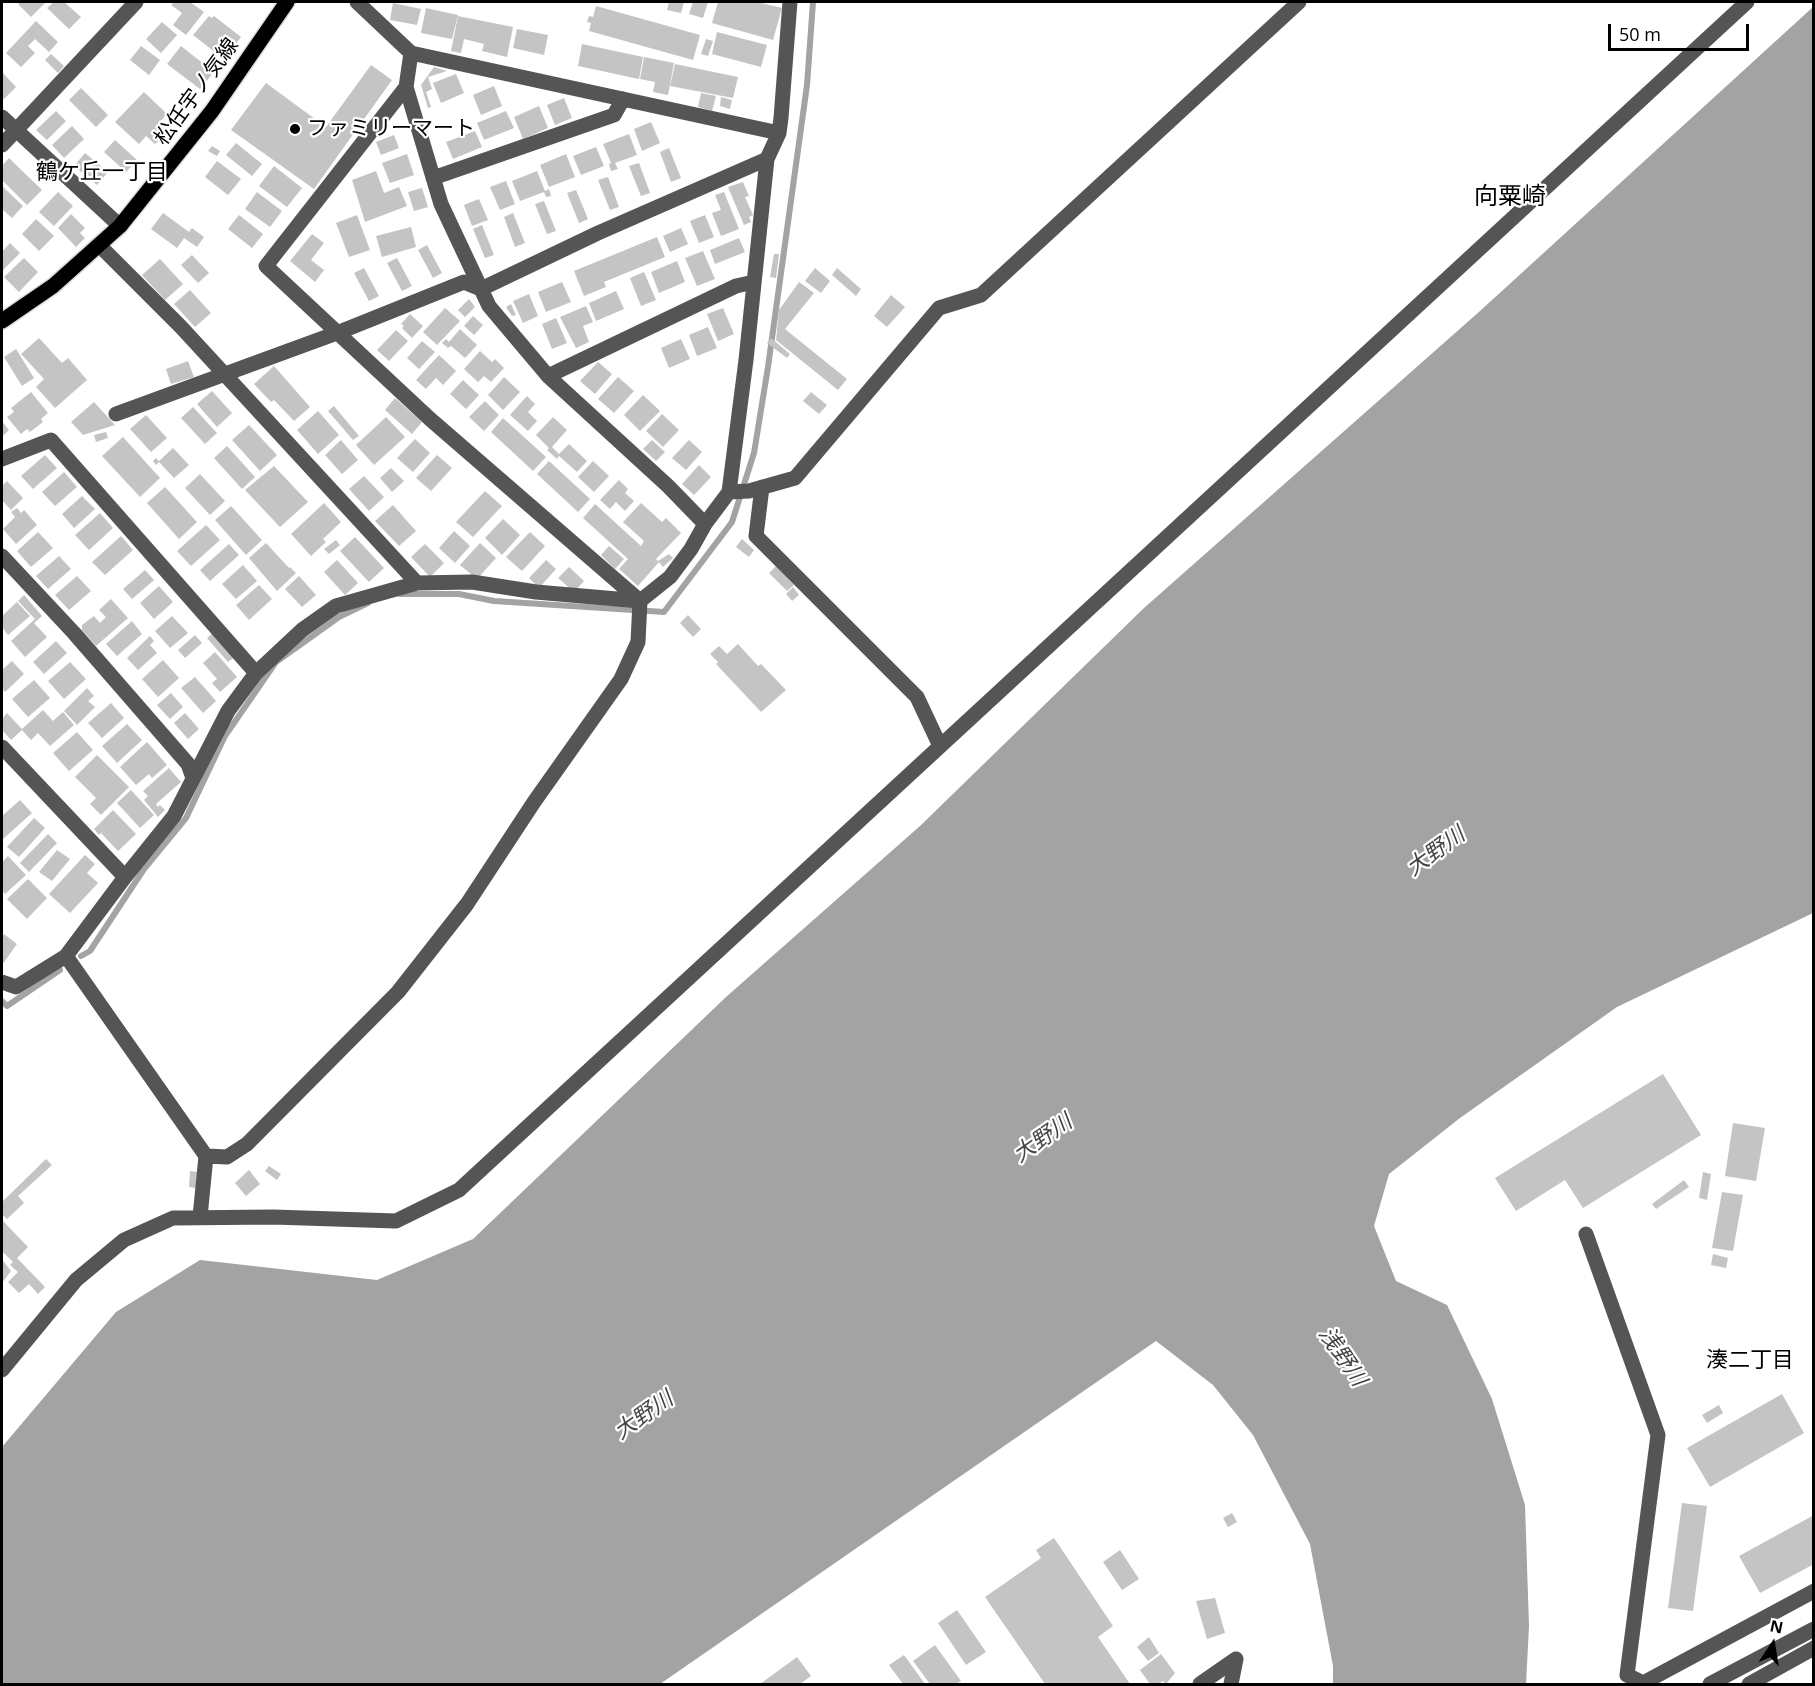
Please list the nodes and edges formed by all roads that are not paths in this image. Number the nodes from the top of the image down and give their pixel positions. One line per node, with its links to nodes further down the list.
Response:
1 (136, 2): 11 (street)
2 (287, 2): 16 (main road, 松任宇ノ気線)
3 (357, 2): 7 (street)
4 (790, 2): 12 (street)
5 (1299, 2): 26 (street)
6 (1747, 2): 32 (street)
7 (411, 53): 8 (street); 9 (street)
8 (406, 87): 15 (street); 21 (street)
9 (622, 99): 12 (street); 15 (street)
10 (2, 117): 11 (street)
11 (16, 131): 13 (street); 16 (street)
12 (779, 133): 14 (street)
13 (2, 145)
14 (767, 159): 18 (street); 19 (street)
15 (433, 178): 19 (street)
16 (120, 226): 17 (main road, 松任宇ノ気線)
17 (99, 244): 20 (main road, 松任宇ノ気線); 22 (street)
18 (753, 282): 23 (street); 26 (street)
19 (481, 289): 21 (street); 23 (street)
20 (2, 321)
21 (337, 333): 22 (street); 30 (street)
22 (224, 374): 24 (street); 29 (street)
23 (548, 376): 27 (street)
24 (116, 414)
25 (2, 459): 31 (street)
26 (744, 491): 27 (street); 32 (street)
27 (705, 524): 30 (street)
28 (2, 556): 34 (street)
29 (417, 583): 30 (street); 31 (street)
30 (640, 601): 38 (street)
31 (256, 673): 34 (street)
32 (940, 746): 39 (street)
33 (2, 747): 35 (street)
34 (193, 778): 35 (street)
35 (125, 877): 36 (street)
36 (66, 956): 37 (street); 38 (street)
37 (2, 982)
38 (206, 1156): 39 (street)
39 (200, 1217): 41 (street)
40 (1586, 1234): 42 (street)
41 (2, 1370)
42 (1814, 1591)
43 (1814, 1629): 47 (street)
44 (1814, 1648): 48 (street)
45 (1200, 1684): 46 (street)
46 (1231, 1684)
47 (1710, 1684)
48 (1749, 1684)

